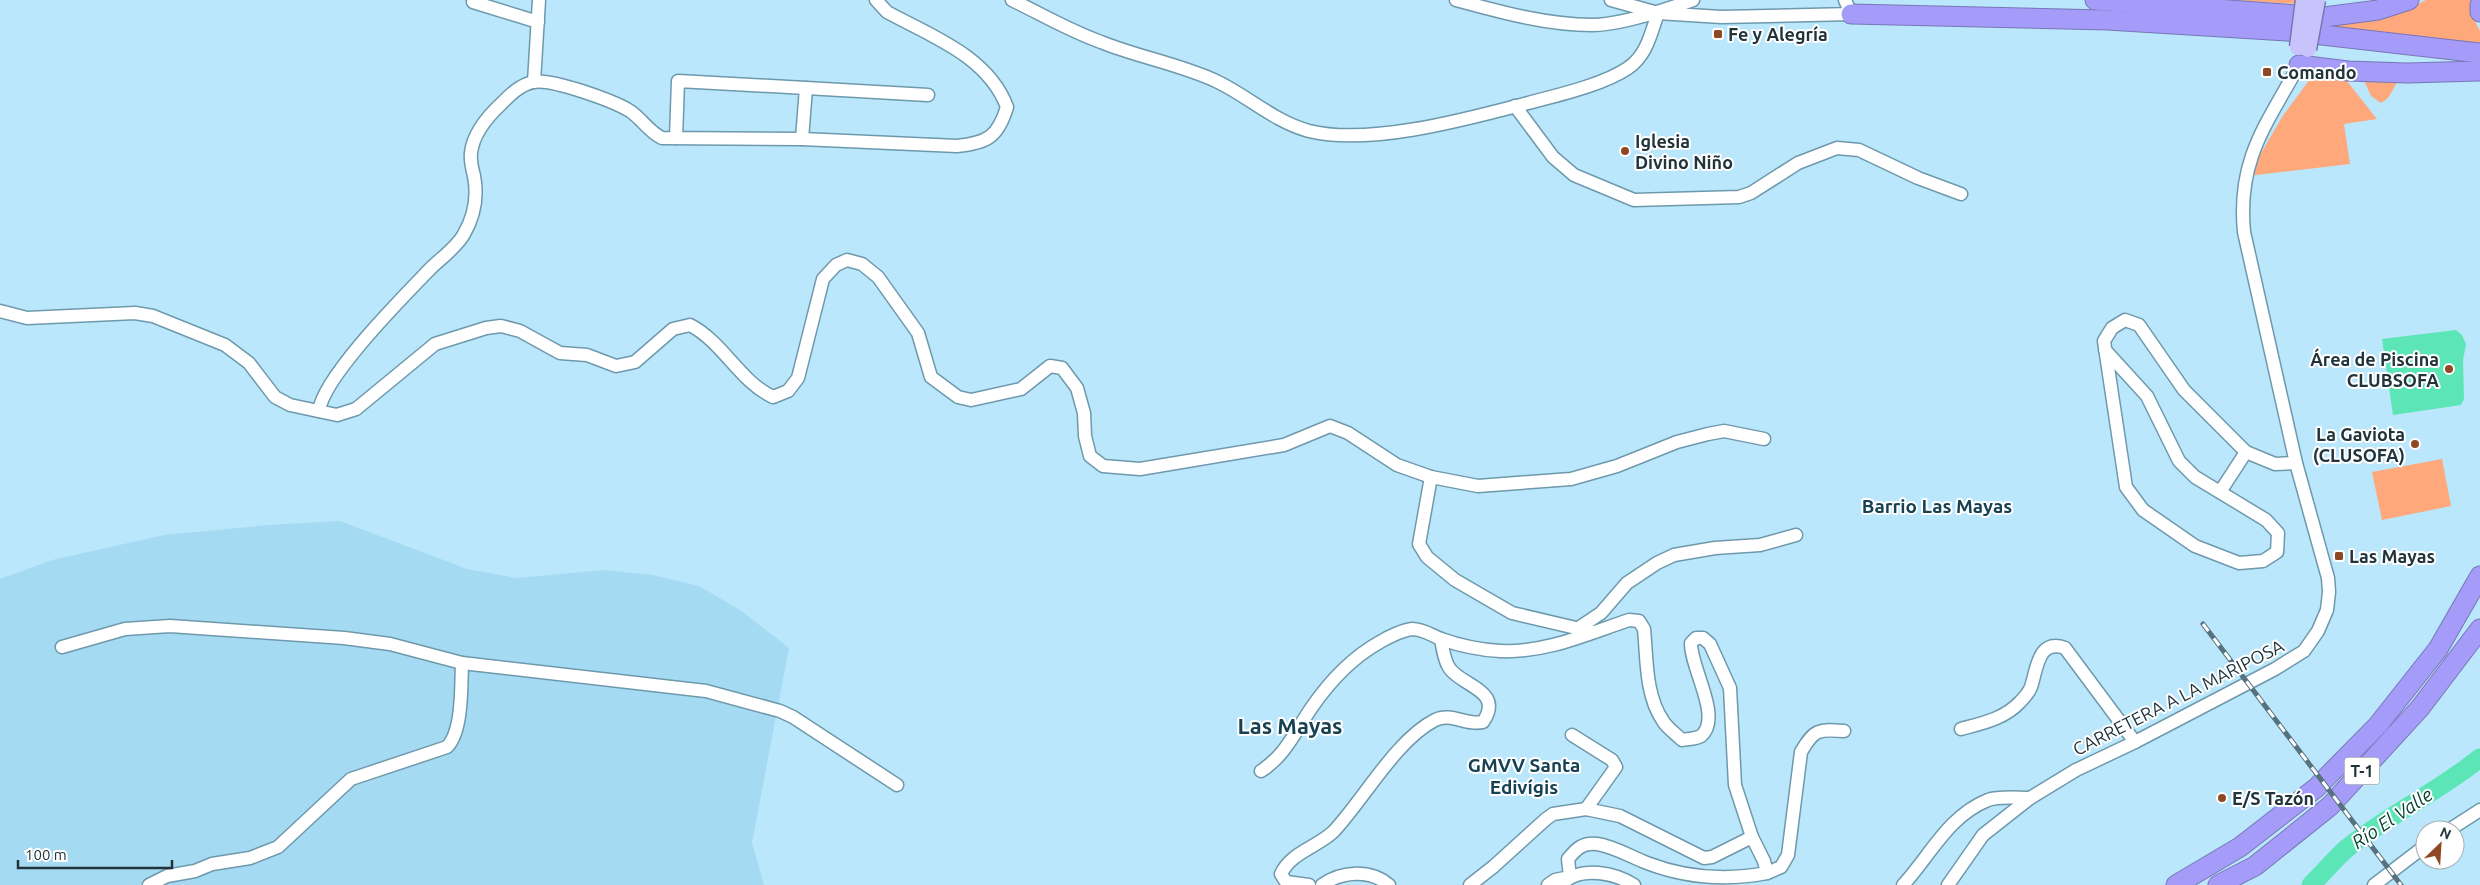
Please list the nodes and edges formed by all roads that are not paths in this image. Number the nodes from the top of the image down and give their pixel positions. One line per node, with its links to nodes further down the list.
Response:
1 (540, 0): 16 (street)
2 (876, 0): 25 (street)
3 (1012, 0): 23 (street)
4 (1456, 0): 15 (street)
5 (1611, 0): 15 (street)
6 (1693, 0): 15 (street)
7 (2094, 0): 10 (highway)
8 (2304, 0): 18 (main road, bridge)
9 (2317, 0): 18 (main road, bridge)
10 (2408, 0)
11 (474, 2): 16 (street)
12 (2480, 5): 14 (highway)
13 (1848, 7): 15 (street); 17 (highway)
14 (2480, 12)
15 (1658, 13): 23 (street)
16 (538, 22): 20 (street)
17 (2480, 52)
18 (2302, 54): 19 (highway); 32 (street, CARRETERA A LA MARIPOSA)
19 (2479, 71)
20 (534, 82): 24 (street); 29 (street)
21 (806, 88): 22 (street); 24 (street); 25 (street)
22 (928, 95)
23 (1515, 106): 26 (street)
24 (676, 138): 25 (street)
25 (802, 138)
26 (1961, 194)
27 (0, 311): 29 (street)
28 (2105, 350): 31 (street); 34 (street); 34 (street)
29 (319, 410): 33 (street)
30 (1764, 439): 33 (street)
31 (2246, 452): 32 (street); 34 (street)
32 (2296, 463): 46 (street, CARRETERA A LA MARIPOSA)
33 (1431, 477): 37 (street)
34 (2220, 492)
35 (1796, 535): 37 (street)
36 (2480, 576): 66 (highway, T-1)
37 (1577, 629): 39 (street)
38 (2480, 629): 67 (highway, T-1)
39 (1593, 632): 40 (street); 53 (street)
40 (1441, 639): 47 (street); 58 (street)
41 (62, 647): 42 (street)
42 (462, 663): 48 (street); 57 (street)
43 (1962, 729): 46 (street)
44 (1844, 731): 55 (street)
45 (1572, 735): 50 (street)
46 (2135, 742): 49 (street, CARRETERA A LA MARIPOSA)
47 (1261, 771)
48 (897, 785)
49 (2030, 798): 64 (street); 65 (street, CARRETERA A LA MARIPOSA)
50 (1586, 809): 53 (street); 61 (street)
51 (2480, 810): 52 (street)
52 (2464, 820)
53 (1752, 837): 55 (street)
54 (2415, 854): 68 (street)
55 (1767, 873): 56 (street)
56 (1565, 881): 62 (street); 63 (street)
57 (149, 885)
58 (1309, 885)
59 (1322, 885): 60 (street)
60 (1390, 885)
61 (1470, 885)
62 (1548, 885)
63 (1634, 885)
64 (1903, 885)
65 (1948, 885)
66 (2176, 885)
67 (2218, 885)
68 (2374, 885)

